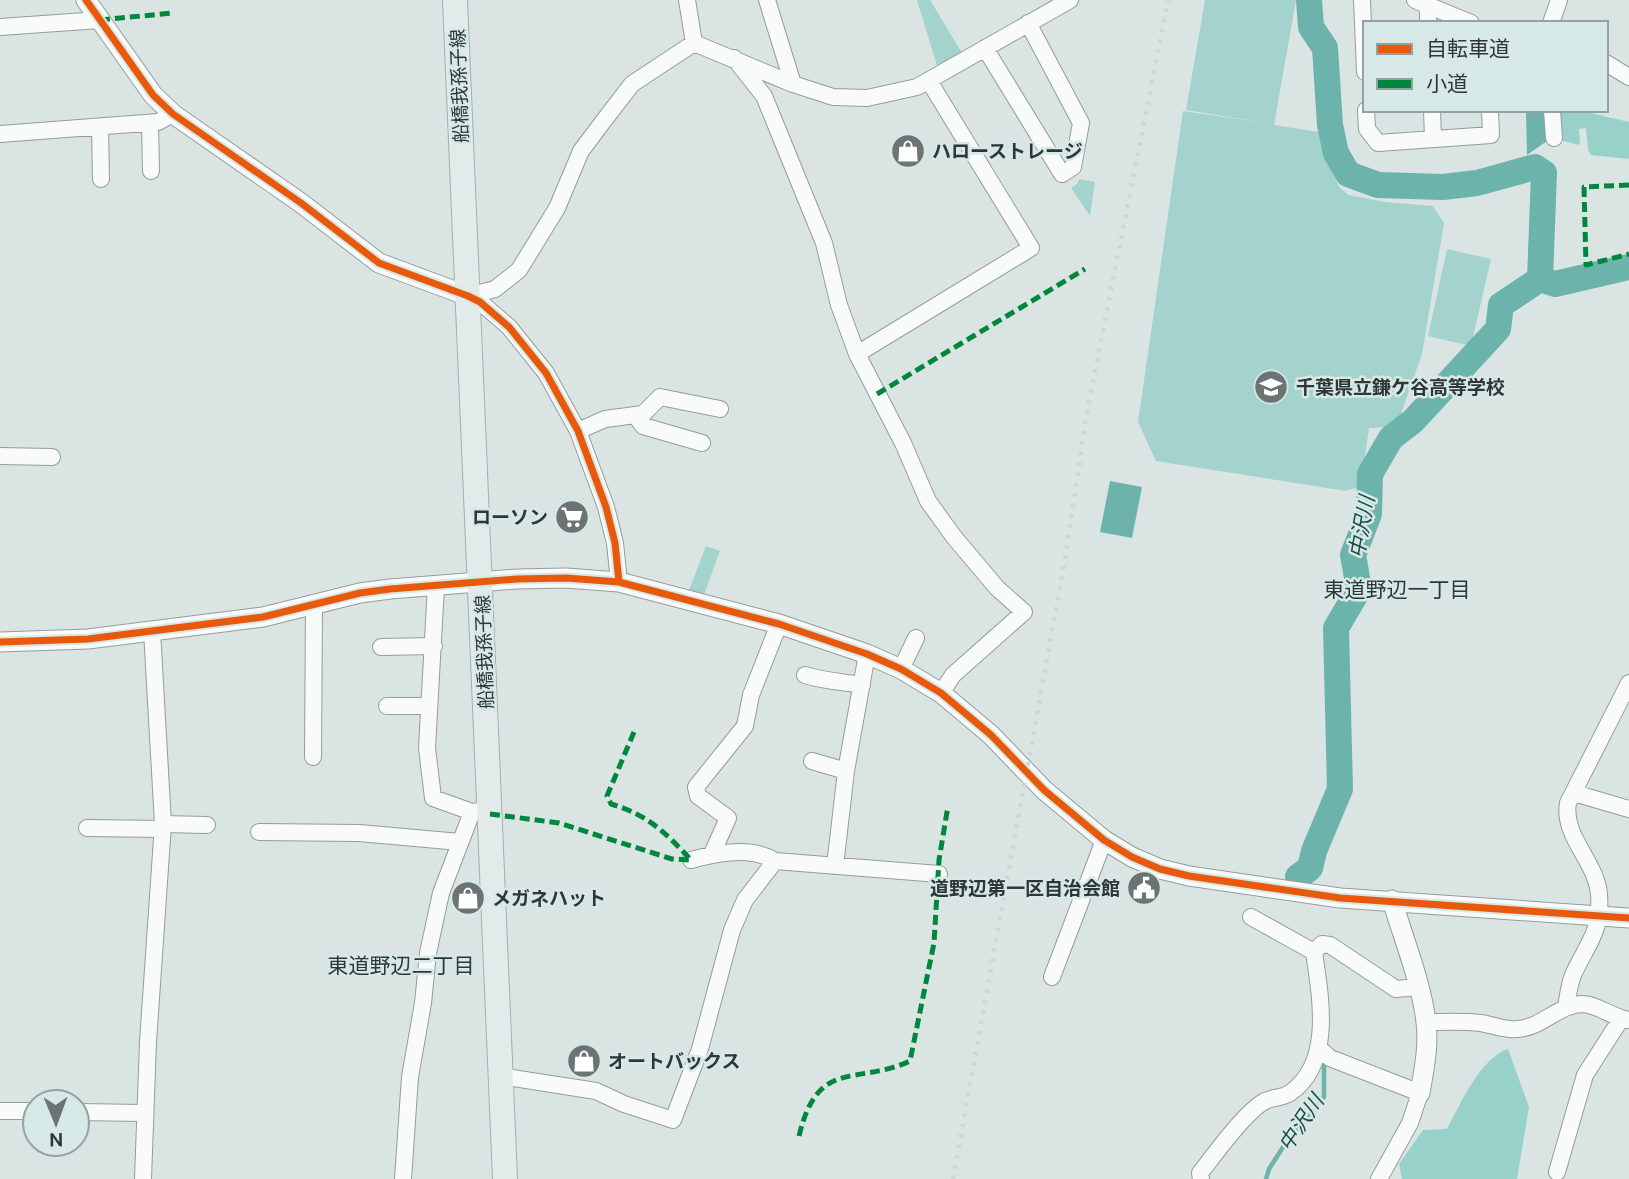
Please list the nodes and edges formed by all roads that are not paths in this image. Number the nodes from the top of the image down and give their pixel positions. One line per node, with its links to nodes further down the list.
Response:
1 (86, 0): 9 (street)
2 (455, 0): 35 (main road, 船橋我孫子線)
3 (687, 0): 16 (street)
4 (767, 0): 22 (street)
5 (1070, 0): 14 (street)
6 (1363, 0): 10 (street)
7 (1559, 0): 13 (street)
8 (1421, 3): 11 (street); 12 (street)
9 (100, 20): 15 (street); 27 (street)
10 (1364, 21)
11 (1427, 21)
12 (1466, 21)
13 (1551, 21)
14 (1028, 23): 17 (street); 17 (street)
15 (0, 27)
16 (694, 43): 18 (street); 35 (street)
17 (985, 48): 21 (street)
18 (734, 58): 22 (street); 36 (street)
19 (1608, 64): 20 (street)
20 (1629, 76)
21 (929, 80): 22 (street); 36 (street)
22 (793, 84)
23 (1366, 112): 32 (street)
24 (1432, 112): 32 (street)
25 (1490, 112): 32 (street)
26 (1552, 112): 31 (street)
27 (173, 114): 28 (street); 35 (street)
28 (150, 123): 29 (street); 33 (street)
29 (100, 127): 30 (street); 34 (street)
30 (0, 134)
31 (1554, 138)
32 (1433, 139)
33 (151, 171)
34 (100, 179)
35 (468, 296): 39 (street); 43 (main road, 船橋我孫子線)
36 (858, 354): 58 (street)
37 (720, 410): 38 (street)
38 (635, 415): 39 (street); 40 (street)
39 (578, 431): 44 (street)
40 (702, 443)
41 (0, 456): 42 (street)
42 (52, 457)
43 (481, 581): 44 (street); 45 (street); 66 (main road, 船橋我孫子線)
44 (619, 582): 47 (street)
45 (436, 586): 46 (street); 51 (street)
46 (314, 604): 48 (street); 61 (street)
47 (779, 624): 53 (street); 73 (street)
48 (152, 631): 50 (street); 68 (street)
49 (916, 638): 54 (street)
50 (0, 642)
51 (434, 646): 52 (street); 60 (street)
52 (381, 647)
53 (867, 654): 54 (street); 57 (street)
54 (901, 669): 58 (street)
55 (805, 675): 57 (street)
56 (1629, 683): 64 (street)
57 (862, 685): 63 (street)
58 (941, 693): 71 (street)
59 (387, 706): 60 (street)
60 (429, 706): 66 (street)
61 (313, 757)
62 (812, 761): 63 (street)
63 (846, 771): 76 (street)
64 (1574, 793): 65 (street); 79 (street)
65 (1629, 809)
66 (481, 813): 72 (street); 89 (main road, 船橋我孫子線)
67 (207, 825): 68 (street)
68 (163, 826): 69 (street); 94 (street)
69 (87, 828)
70 (259, 832): 72 (street)
71 (1104, 840): 78 (street); 83 (street)
72 (460, 842): 97 (street)
73 (712, 855): 74 (street); 75 (street)
74 (691, 860)
75 (775, 861): 76 (street); 89 (street)
76 (835, 866): 77 (street)
77 (939, 874)
78 (1392, 900): 79 (street); 84 (street)
79 (1598, 916): 81 (street); 85 (street)
80 (1251, 917): 82 (street)
81 (1629, 918)
82 (1314, 952): 84 (street); 88 (street)
83 (1052, 977)
84 (1419, 986): 87 (street)
85 (1566, 1007): 86 (street); 87 (street)
86 (1625, 1020): 95 (street)
87 (1426, 1022): 90 (street)
88 (1319, 1048): 90 (street); 99 (street)
89 (500, 1076): 98 (main road, 船橋我孫子線)
90 (1420, 1093): 100 (street)
91 (0, 1111): 92 (street)
92 (21, 1111)
93 (91, 1112): 94 (street)
94 (145, 1113): 96 (street)
95 (1557, 1172)
96 (143, 1179)
97 (403, 1179)
98 (505, 1179)
99 (1202, 1179)
100 (1379, 1179)

